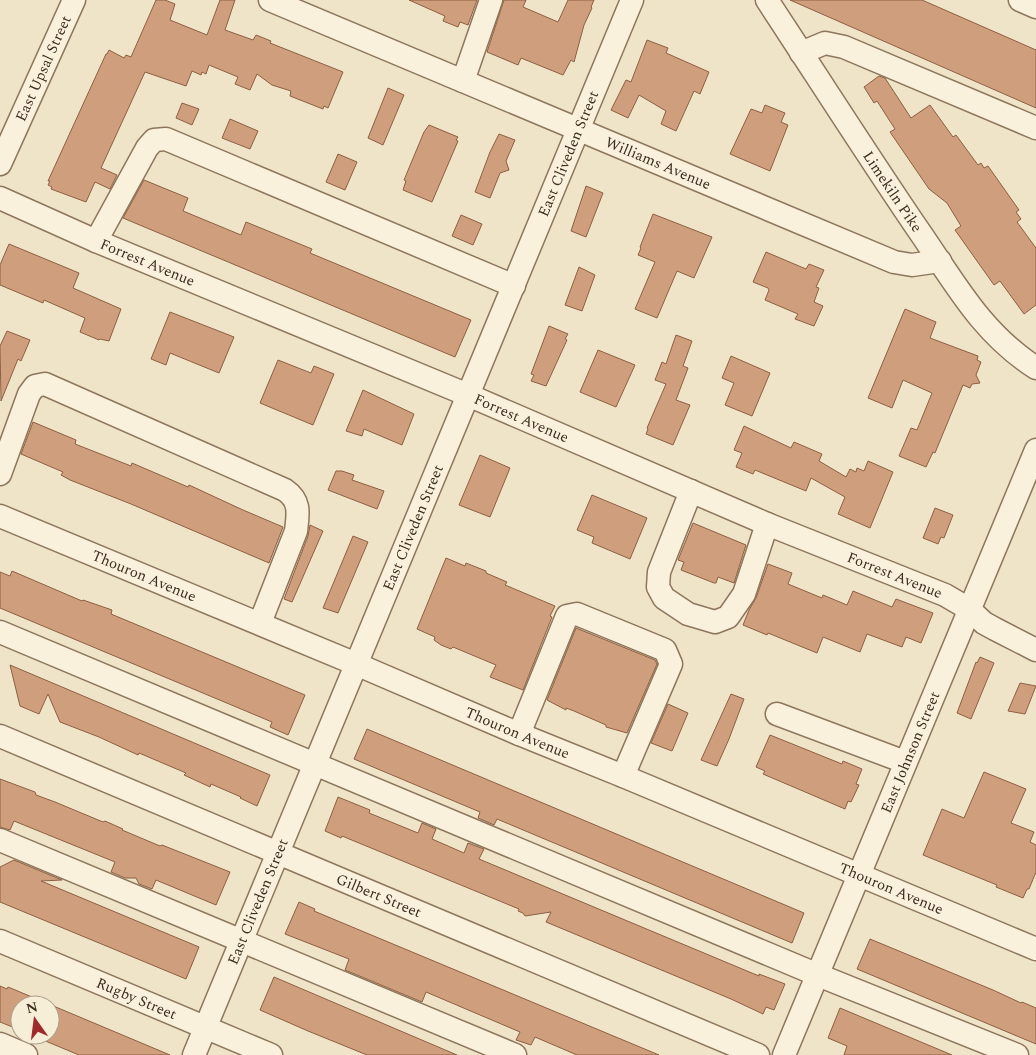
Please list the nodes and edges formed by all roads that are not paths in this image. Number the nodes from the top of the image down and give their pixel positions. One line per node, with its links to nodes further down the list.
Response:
1 (74, 0): 12 (street, East Upsal Street)
2 (270, 0): 9 (street, Williams Avenue)
3 (491, 0): 9 (street)
4 (632, 0): 11 (street, East Cliveden Street)
5 (767, 0): 8 (street, Limekiln Pike)
6 (1020, 0): 7 (street)
7 (1036, 7)
8 (801, 53): 10 (street); 15 (street, Limekiln Pike)
9 (463, 81): 11 (street, Williams Avenue)
10 (1036, 128)
11 (578, 129): 15 (street, Williams Avenue); 16 (street, East Cliveden Street)
12 (0, 164)
13 (0, 198): 14 (street, Forrest Avenue)
14 (96, 241): 16 (street); 18 (street, Forrest Avenue)
15 (940, 261): 17 (street, Limekiln Pike)
16 (514, 286): 18 (street, East Cliveden Street)
17 (1036, 368)
18 (468, 395): 21 (street, Forrest Avenue); 28 (street, East Cliveden Street)
19 (1036, 450): 24 (street, East Johnson Street)
20 (0, 474): 25 (street)
21 (691, 491): 23 (street, Forrest Avenue); 23 (street)
22 (0, 516): 25 (street, Thouron Avenue)
23 (767, 524): 24 (street, Forrest Avenue)
24 (969, 609): 27 (street, Forrest Avenue); 32 (street, East Johnson Street)
25 (260, 623): 28 (street, Thouron Avenue)
26 (0, 632): 33 (street)
27 (1036, 650)
28 (356, 664): 30 (street, Thouron Avenue); 33 (street, East Cliveden Street)
29 (777, 714): 32 (street)
30 (519, 734): 34 (street, Thouron Avenue); 34 (street)
31 (0, 736): 36 (street, Gilbert Street)
32 (905, 762): 37 (street, East Johnson Street)
33 (315, 765): 36 (street, East Cliveden Street); 41 (street)
34 (623, 776): 37 (street, Thouron Avenue)
35 (0, 840): 38 (street)
36 (278, 853): 38 (street, East Cliveden Street); 48 (street, Gilbert Street)
37 (859, 875): 40 (street, Thouron Avenue); 41 (street, East Johnson Street)
38 (242, 940): 42 (street, East Cliveden Street); 47 (street)
39 (0, 941): 42 (street, Rugby Street)
40 (1036, 949)
41 (818, 975): 49 (street, East Johnson Street); 50 (street)
42 (205, 1027): 45 (street, East Cliveden Street); 46 (street, Rugby Street)
43 (0, 1044): 44 (street)
44 (26, 1055)
45 (194, 1055)
46 (271, 1055)
47 (515, 1055)
48 (758, 1055)
49 (784, 1055)
50 (1017, 1055)

